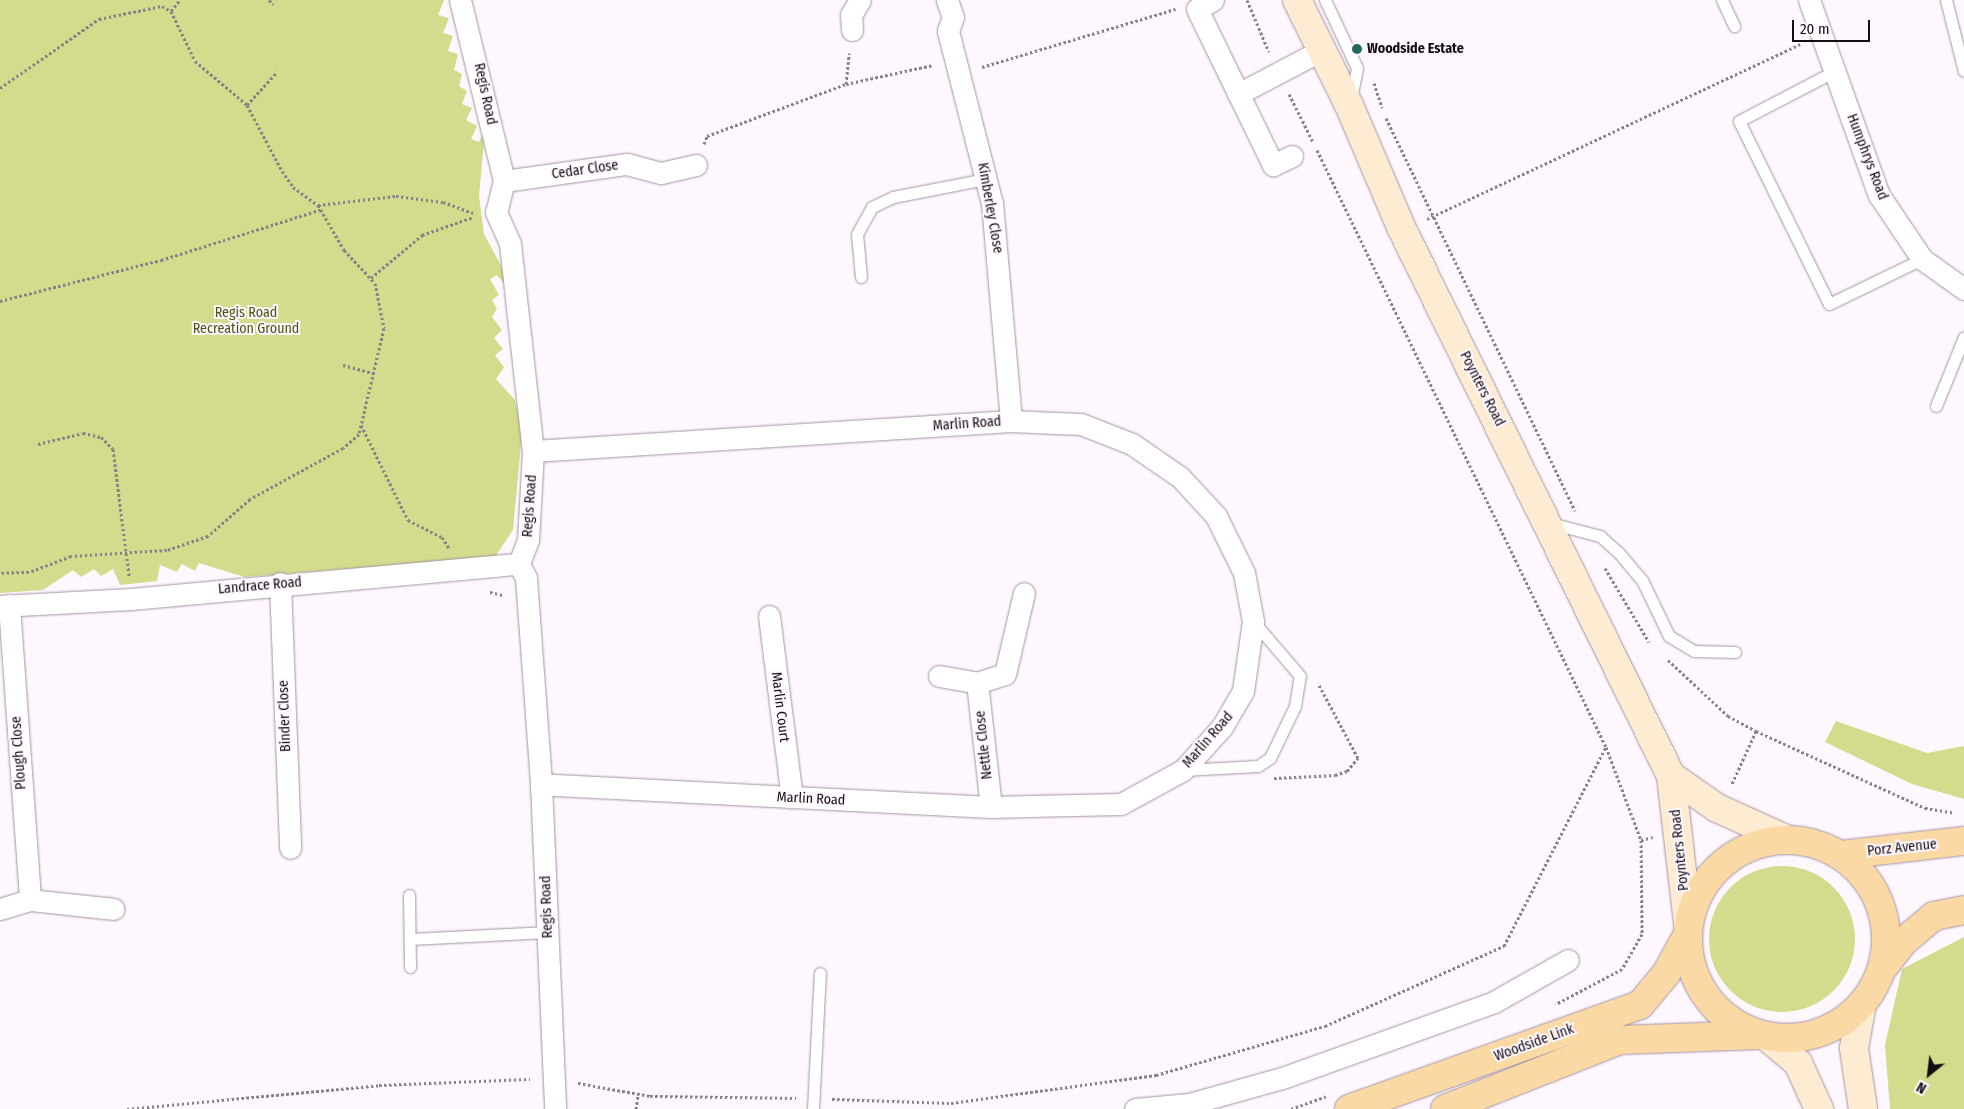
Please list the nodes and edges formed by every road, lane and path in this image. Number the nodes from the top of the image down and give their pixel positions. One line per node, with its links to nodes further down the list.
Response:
1 (180, 0): 14 (path)
2 (269, 0): 12 (path)
3 (460, 0): 33 (street, Regis Road)
4 (860, 0): 16 (street)
5 (947, 0): 19 (street, Kimberley Close)
6 (1247, 0): 24 (path)
7 (1297, 0): 18 (street, Poynters Road)
8 (1325, 0): 29 (lane)
9 (1722, 0): 15 (lane)
10 (1809, 0): 17 (street, Humphrys Road)
11 (1946, 0): 23 (lane)
12 (273, 4)
13 (1205, 4): 19 (path); 27 (street)
14 (171, 11): 26 (path); 28 (path)
15 (1734, 26)
16 (852, 30): 25 (path)
17 (1821, 34): 20 (street, Humphrys Road); 36 (path)
18 (1320, 51): 24 (street); 29 (street, Poynters Road)
19 (957, 67): 25 (path); 32 (street, Kimberley Close)
20 (1835, 71): 38 (street, Humphrys Road); 38 (lane)
21 (277, 72): 28 (path)
22 (1370, 72): 36 (path)
23 (1964, 72)
24 (1278, 73): 27 (street); 101 (path)
25 (846, 84): 31 (path)
26 (0, 88)
27 (1238, 94): 30 (street)
28 (248, 105): 34 (path)
29 (1349, 105): 52 (street, Poynters Road)
30 (1292, 156)
31 (696, 165): 33 (street, Cedar Close)
32 (986, 179): 39 (lane); 47 (street, Kimberley Close)
33 (504, 181): 50 (street, Regis Road)
34 (318, 205): 35 (path); 40 (path)
35 (320, 210): 40 (path); 42 (path)
36 (1434, 216): 37 (path); 51 (path)
37 (1427, 219)
38 (1922, 259): 41 (street, Humphrys Road)
39 (861, 277)
40 (371, 278): 45 (path)
41 (1964, 289)
42 (0, 301)
43 (1964, 337): 46 (lane)
44 (343, 365): 45 (path)
45 (373, 373): 48 (path)
46 (1936, 406)
47 (1011, 421): 50 (street, Marlin Road); 65 (street, Marlin Road)
48 (361, 425): 53 (path); 54 (path)
49 (38, 444): 53 (path)
50 (533, 451): 56 (street, Regis Road)
51 (1577, 514)
52 (1549, 523): 67 (lane); 74 (street, Poynters Road)
53 (126, 553): 57 (path); 62 (path)
54 (455, 556)
55 (1600, 559): 66 (path)
56 (519, 564): 58 (street, Landrace Road); 76 (street, Regis Road)
57 (0, 573)
58 (280, 583): 62 (street, Landrace Road); 82 (street, Binder Close)
59 (483, 591): 61 (path)
60 (1024, 593): 71 (street)
61 (510, 596)
62 (131, 599): 63 (street, Landrace Road)
63 (5, 606): 85 (street, Plough Close)
64 (769, 616): 78 (street, Marlin Court)
65 (1253, 621): 69 (lane); 73 (street, Marlin Road)
66 (1652, 644)
67 (1735, 652)
68 (1666, 657): 72 (path)
69 (1292, 664): 73 (lane); 75 (path)
70 (939, 676): 71 (street)
71 (976, 683): 79 (street, Nettle Close)
72 (1756, 731): 77 (path); 80 (path)
73 (1183, 770): 79 (street, Marlin Road)
74 (1671, 776): 81 (street, Poynters Road); 89 (street, Poynters Road)
75 (1269, 777)
76 (542, 784): 78 (street, Marlin Road); 90 (street, Regis Road)
77 (1732, 784)
78 (792, 798): 79 (street, Marlin Road)
79 (991, 807)
80 (1962, 828): 83 (main road, Porz Avenue)
81 (1786, 839): 83 (main road); 89 (main road)
82 (290, 848)
83 (1841, 855): 94 (main road)
84 (409, 894): 91 (lane)
85 (30, 900): 86 (street); 87 (street)
86 (0, 909)
87 (114, 909)
88 (1964, 910): 94 (main road)
89 (1687, 930): 97 (main road); 106 (main road, Woodside Link)
90 (548, 932): 91 (lane); 103 (street, Regis Road)
91 (410, 939): 93 (lane)
92 (1568, 960): 105 (street)
93 (410, 967)
94 (1882, 968): 96 (main road)
95 (820, 973): 101 (lane)
96 (1862, 1004): 97 (main road); 109 (street)
97 (1763, 1036): 107 (main road, Woodside Link); 108 (street)
98 (531, 1069): 102 (path)
99 (571, 1082): 100 (path)
100 (638, 1094): 101 (path); 104 (path)
101 (813, 1104)
102 (127, 1109)
103 (555, 1109)
104 (636, 1109)
105 (1135, 1109)
106 (1349, 1109)
107 (1445, 1109)
108 (1819, 1109)
109 (1863, 1109)

